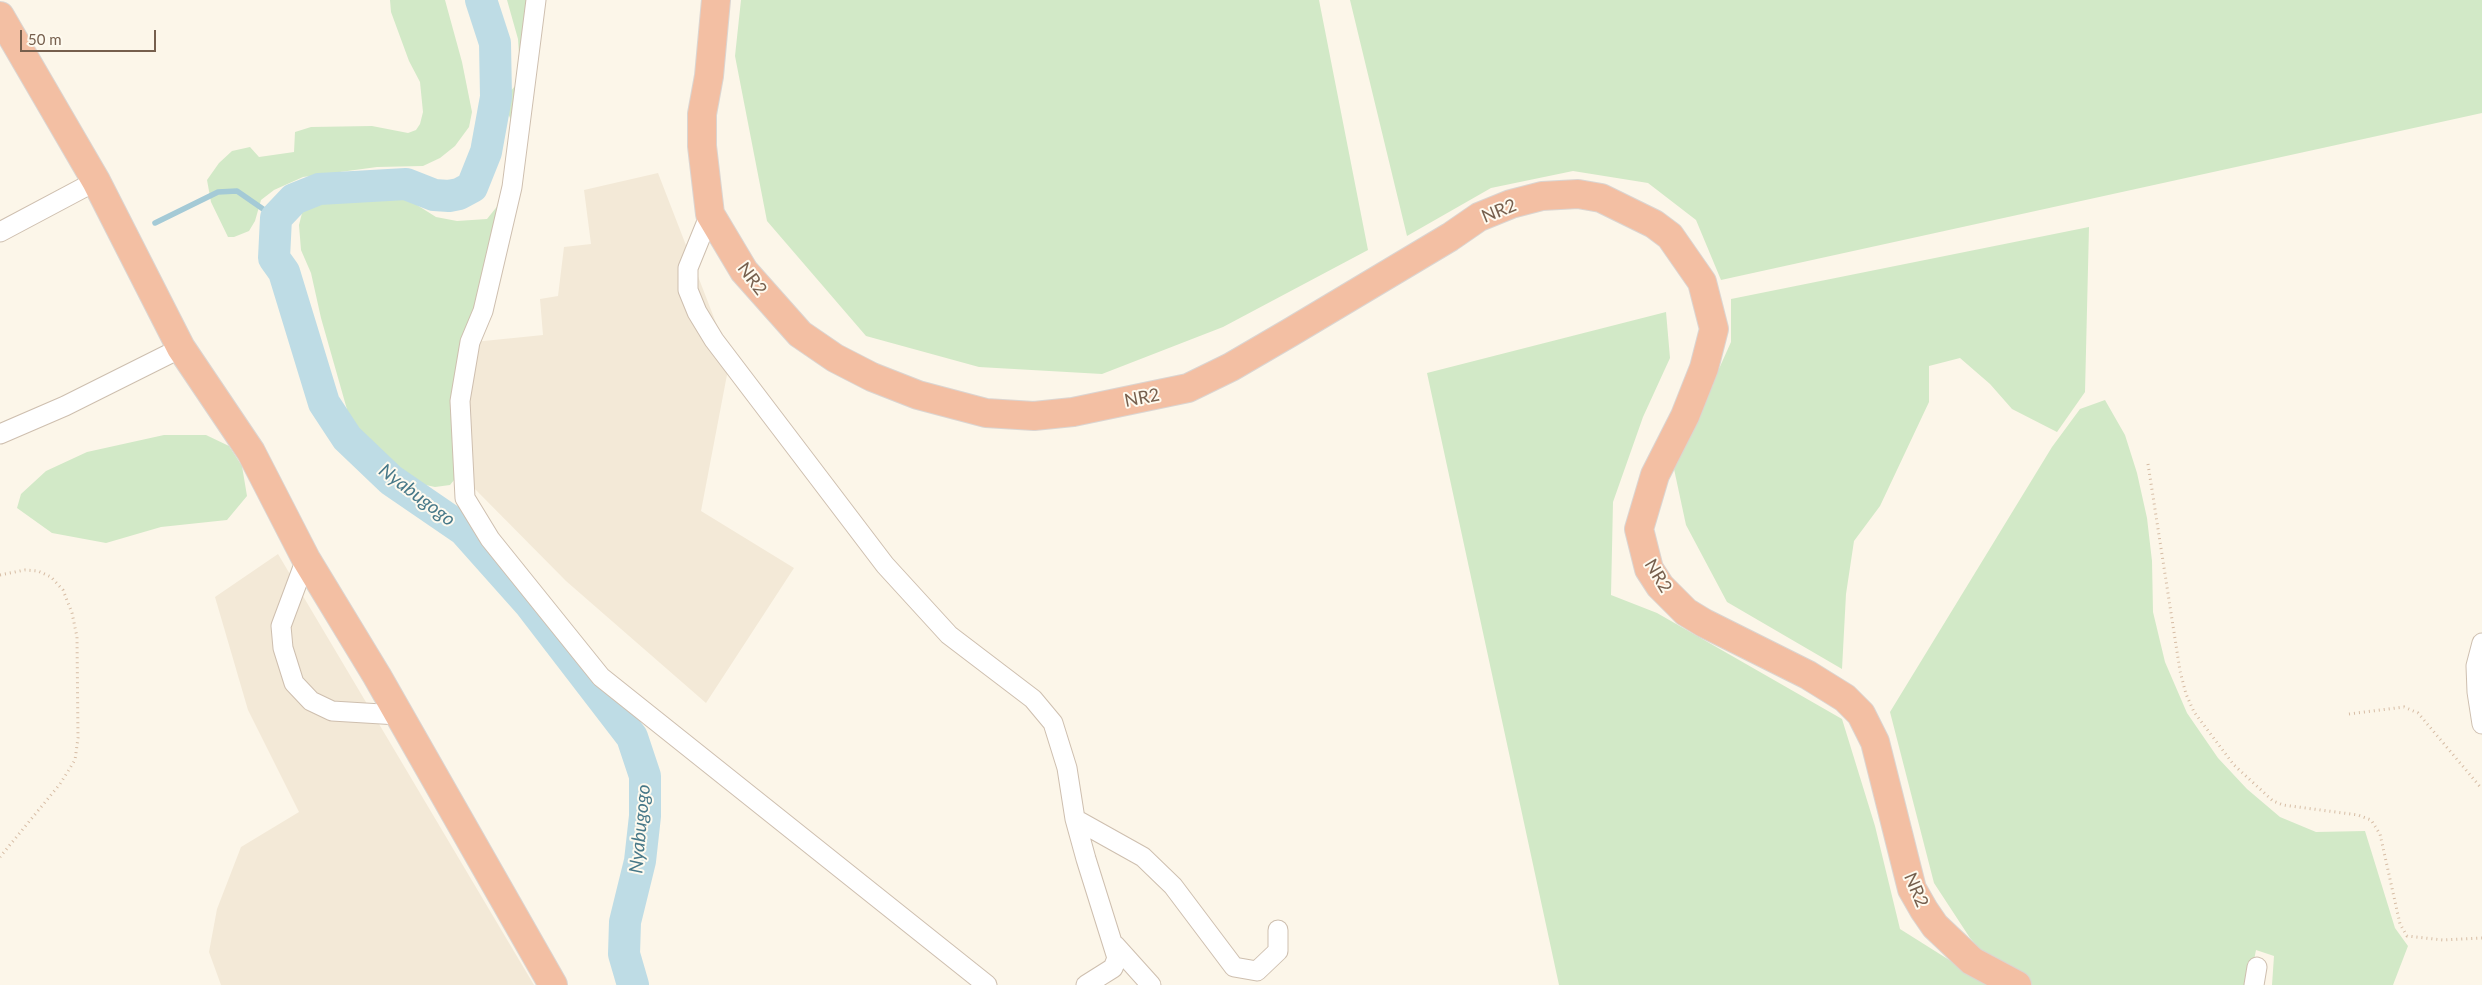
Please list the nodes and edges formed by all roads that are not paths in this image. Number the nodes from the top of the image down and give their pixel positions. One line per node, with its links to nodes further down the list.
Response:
1 (536, 0): 17 (street)
2 (716, 0): 5 (highway, NR2 / NR2)
3 (0, 16): 4 (highway)
4 (96, 182): 6 (street); 7 (highway)
5 (710, 214): 13 (street); 20 (highway, NR2 / NR2)
6 (0, 232)
7 (180, 348): 8 (street); 9 (highway)
8 (0, 434)
9 (306, 559): 11 (highway); 11 (street)
10 (2482, 643): 12 (street)
11 (398, 714): 16 (highway)
12 (2482, 724)
13 (1076, 818): 14 (street); 15 (street)
14 (1278, 930)
15 (1115, 945): 18 (street); 19 (street)
16 (553, 985)
17 (987, 985)
18 (1086, 985)
19 (1151, 985)
20 (2017, 985)

